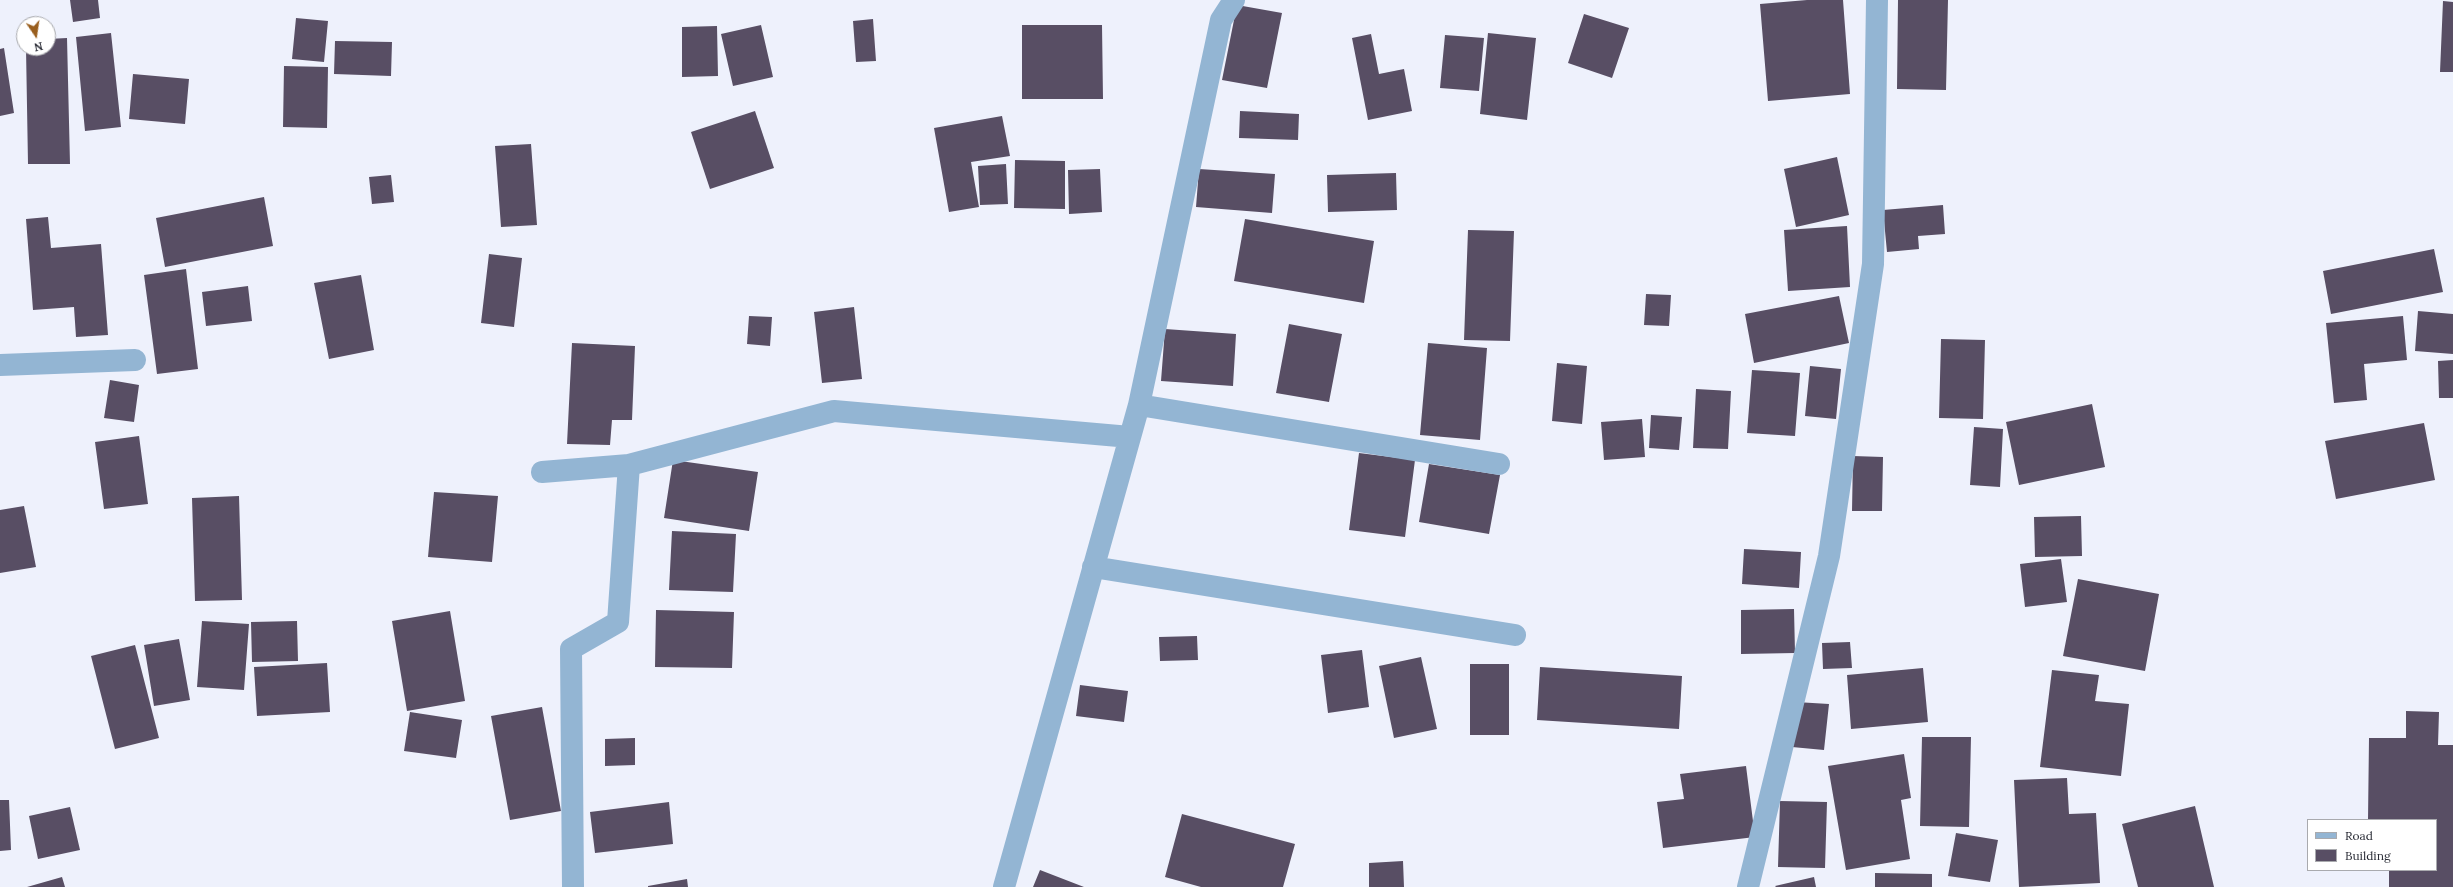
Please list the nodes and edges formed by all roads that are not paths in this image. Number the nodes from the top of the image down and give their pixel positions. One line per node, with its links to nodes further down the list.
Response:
1 (1234, 0): 5 (street)
2 (1878, 0): 14 (street)
3 (135, 360): 4 (street)
4 (0, 365)
5 (1139, 405): 6 (street); 7 (street)
6 (1130, 437): 8 (street); 10 (street)
7 (1499, 464)
8 (629, 466): 9 (street); 12 (street)
9 (542, 472)
10 (1094, 567): 11 (street); 13 (street)
11 (1515, 635)
12 (574, 887)
13 (1004, 887)
14 (1748, 887)

